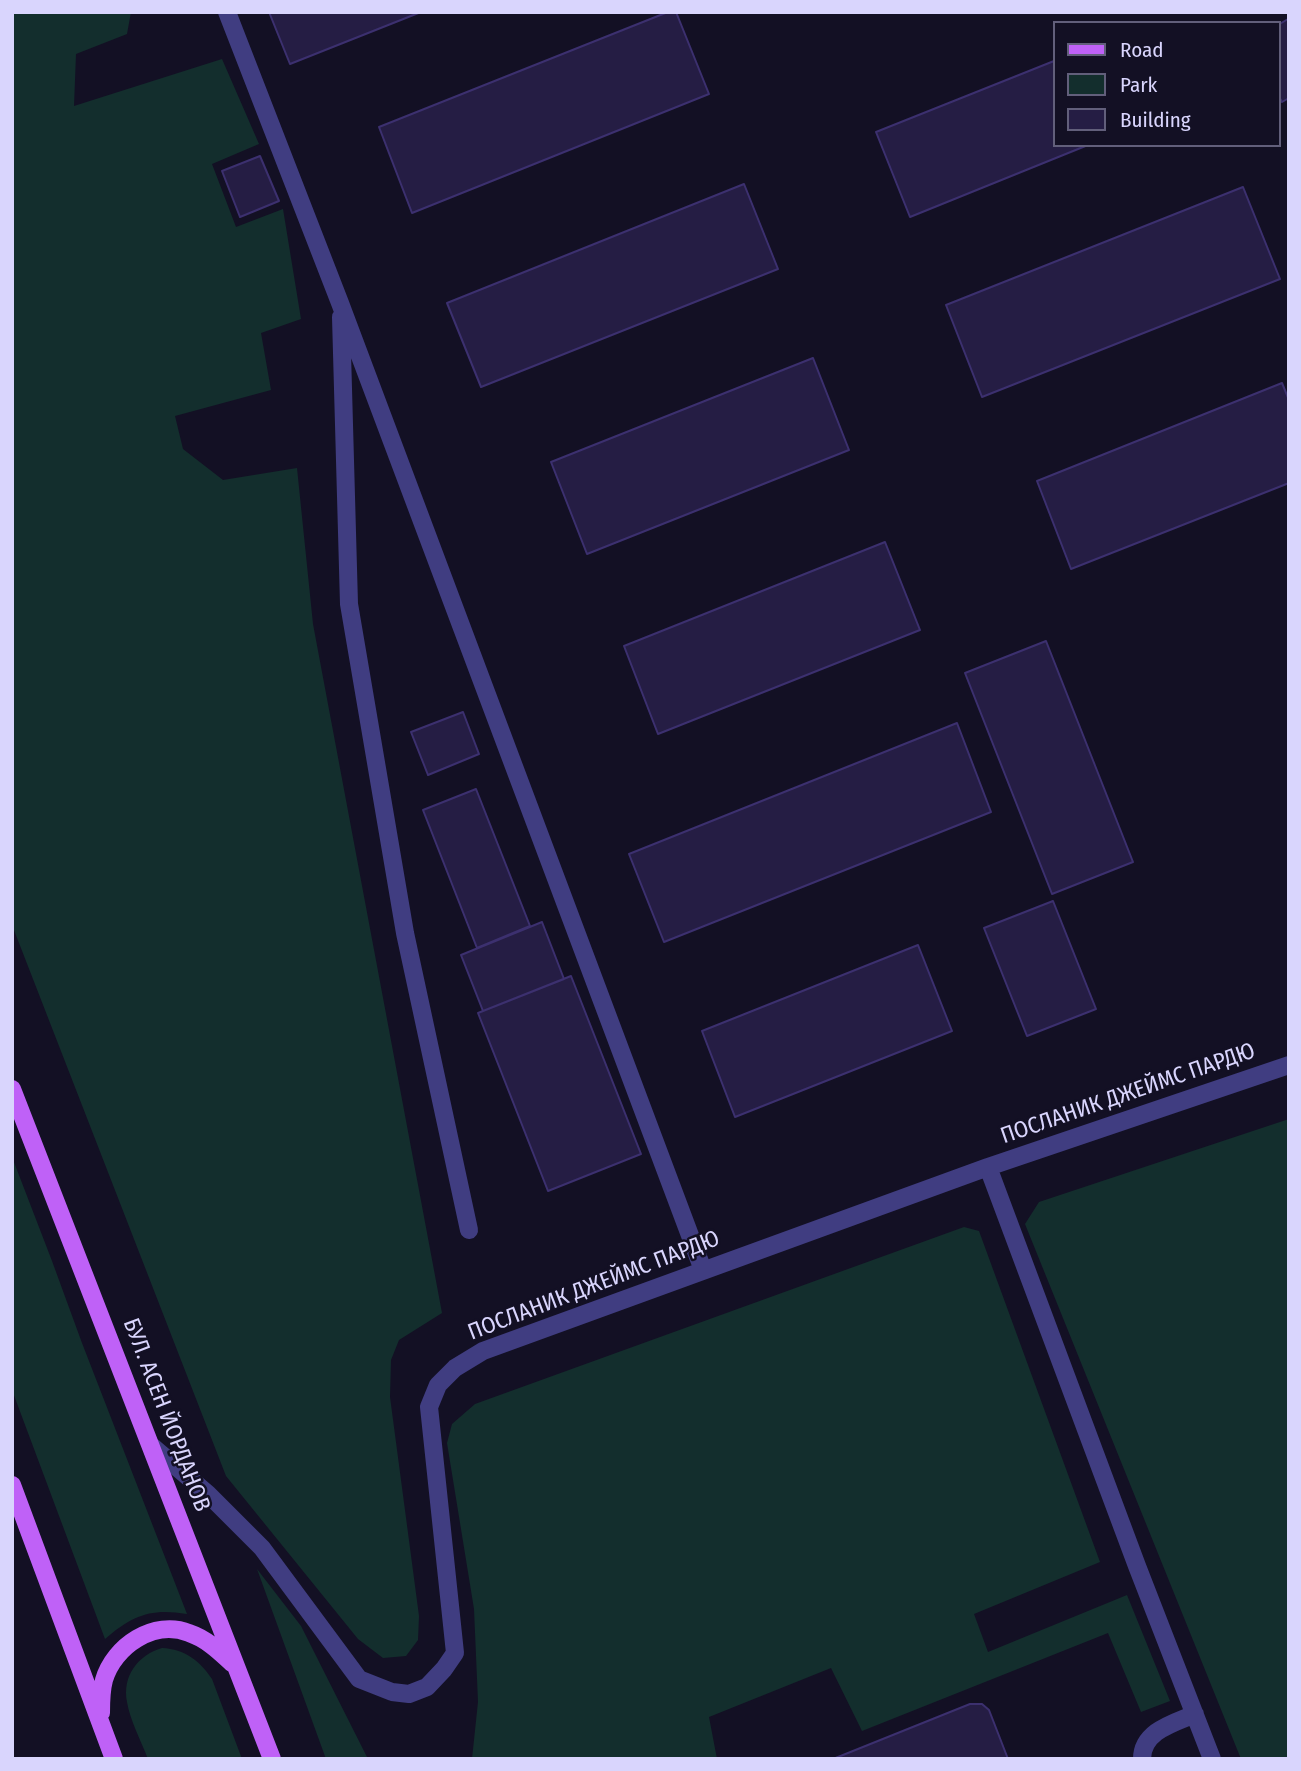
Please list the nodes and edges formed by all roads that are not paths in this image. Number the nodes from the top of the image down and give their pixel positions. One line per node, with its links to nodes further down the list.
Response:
1 (227, 12): 2 (street)
2 (340, 303): 6 (street); 7 (street)
3 (1289, 1065): 5 (street, ПОСЛАНИК ДЖЕЙМС ПАРДЮ)
4 (12, 1089): 8 (main road, БУЛ. АСЕН ЙОРДАНОВ)
5 (988, 1167): 7 (street, ПОСЛАНИК ДЖЕЙМС ПАРДЮ); 14 (street)
6 (469, 1230)
7 (704, 1270): 10 (street, ПОСЛАНИК ДЖЕЙМС ПАРДЮ)
8 (153, 1447): 10 (street, ПОСЛАНИК ДЖЕЙМС ПАРДЮ); 12 (main road, БУЛ. АСЕН ЙОРДАНОВ)
9 (12, 1485): 11 (main road)
10 (206, 1493): 12 (street)
11 (15, 1504): 15 (main road)
12 (176, 1509): 13 (main road, БУЛ. АСЕН ЙОРДАНОВ)
13 (238, 1669): 15 (main road); 17 (main road, БУЛ. АСЕН ЙОРДАНОВ)
14 (1195, 1714): 18 (street); 19 (street)
15 (101, 1723): 16 (main road)
16 (114, 1759)
17 (272, 1759)
18 (1142, 1759)
19 (1212, 1759)

